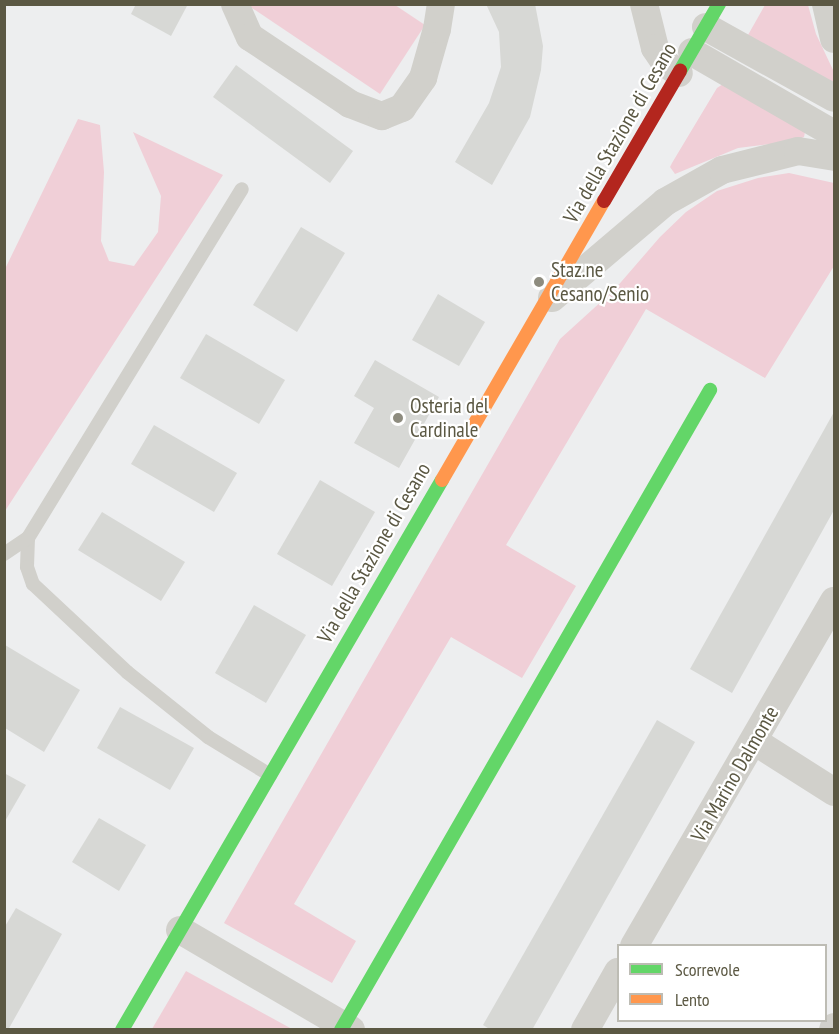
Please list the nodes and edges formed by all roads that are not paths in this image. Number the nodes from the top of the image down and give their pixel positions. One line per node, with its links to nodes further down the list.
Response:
1 (235, 4): 2 (street)
2 (441, 4)
3 (644, 4): 7 (street)
4 (826, 4): 6 (street)
5 (713, 16): 7 (street, Via della Stazione di Cesano); 8 (street)
6 (834, 39)
7 (686, 62): 9 (street); 12 (street, Via della Stazione di Cesano)
8 (834, 98)
9 (834, 134)
10 (834, 157): 12 (street)
11 (242, 189): 14 (lane)
12 (541, 308): 18 (street, Via della Stazione di Cesano)
13 (710, 390): 23 (street)
14 (28, 538): 15 (lane); 18 (lane)
15 (4, 554)
16 (834, 601): 17 (street, Via Marino Dalmonte)
17 (754, 741): 19 (street); 21 (street, Via Marino Dalmonte)
18 (270, 775): 20 (street, Via della Stazione di Cesano)
19 (834, 792)
20 (180, 930): 23 (street); 24 (street, Via della Stazione di Cesano)
21 (635, 944)
22 (617, 974): 25 (street)
23 (345, 1028)
24 (122, 1029)
25 (585, 1029)

